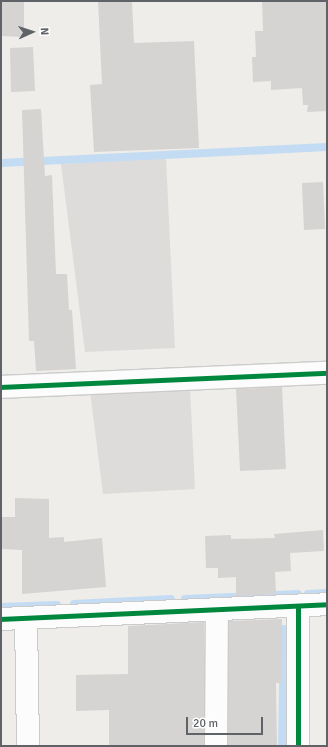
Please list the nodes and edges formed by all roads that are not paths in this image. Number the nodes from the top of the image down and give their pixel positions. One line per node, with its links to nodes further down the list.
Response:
1 (327, 373): 2 (street)
2 (1, 387)
3 (327, 604): 4 (street)
4 (298, 606): 5 (street); 10 (street)
5 (217, 609): 6 (street); 9 (street)
6 (26, 618): 7 (street); 8 (street)
7 (1, 619)
8 (28, 746)
9 (216, 746)
10 (298, 746)

